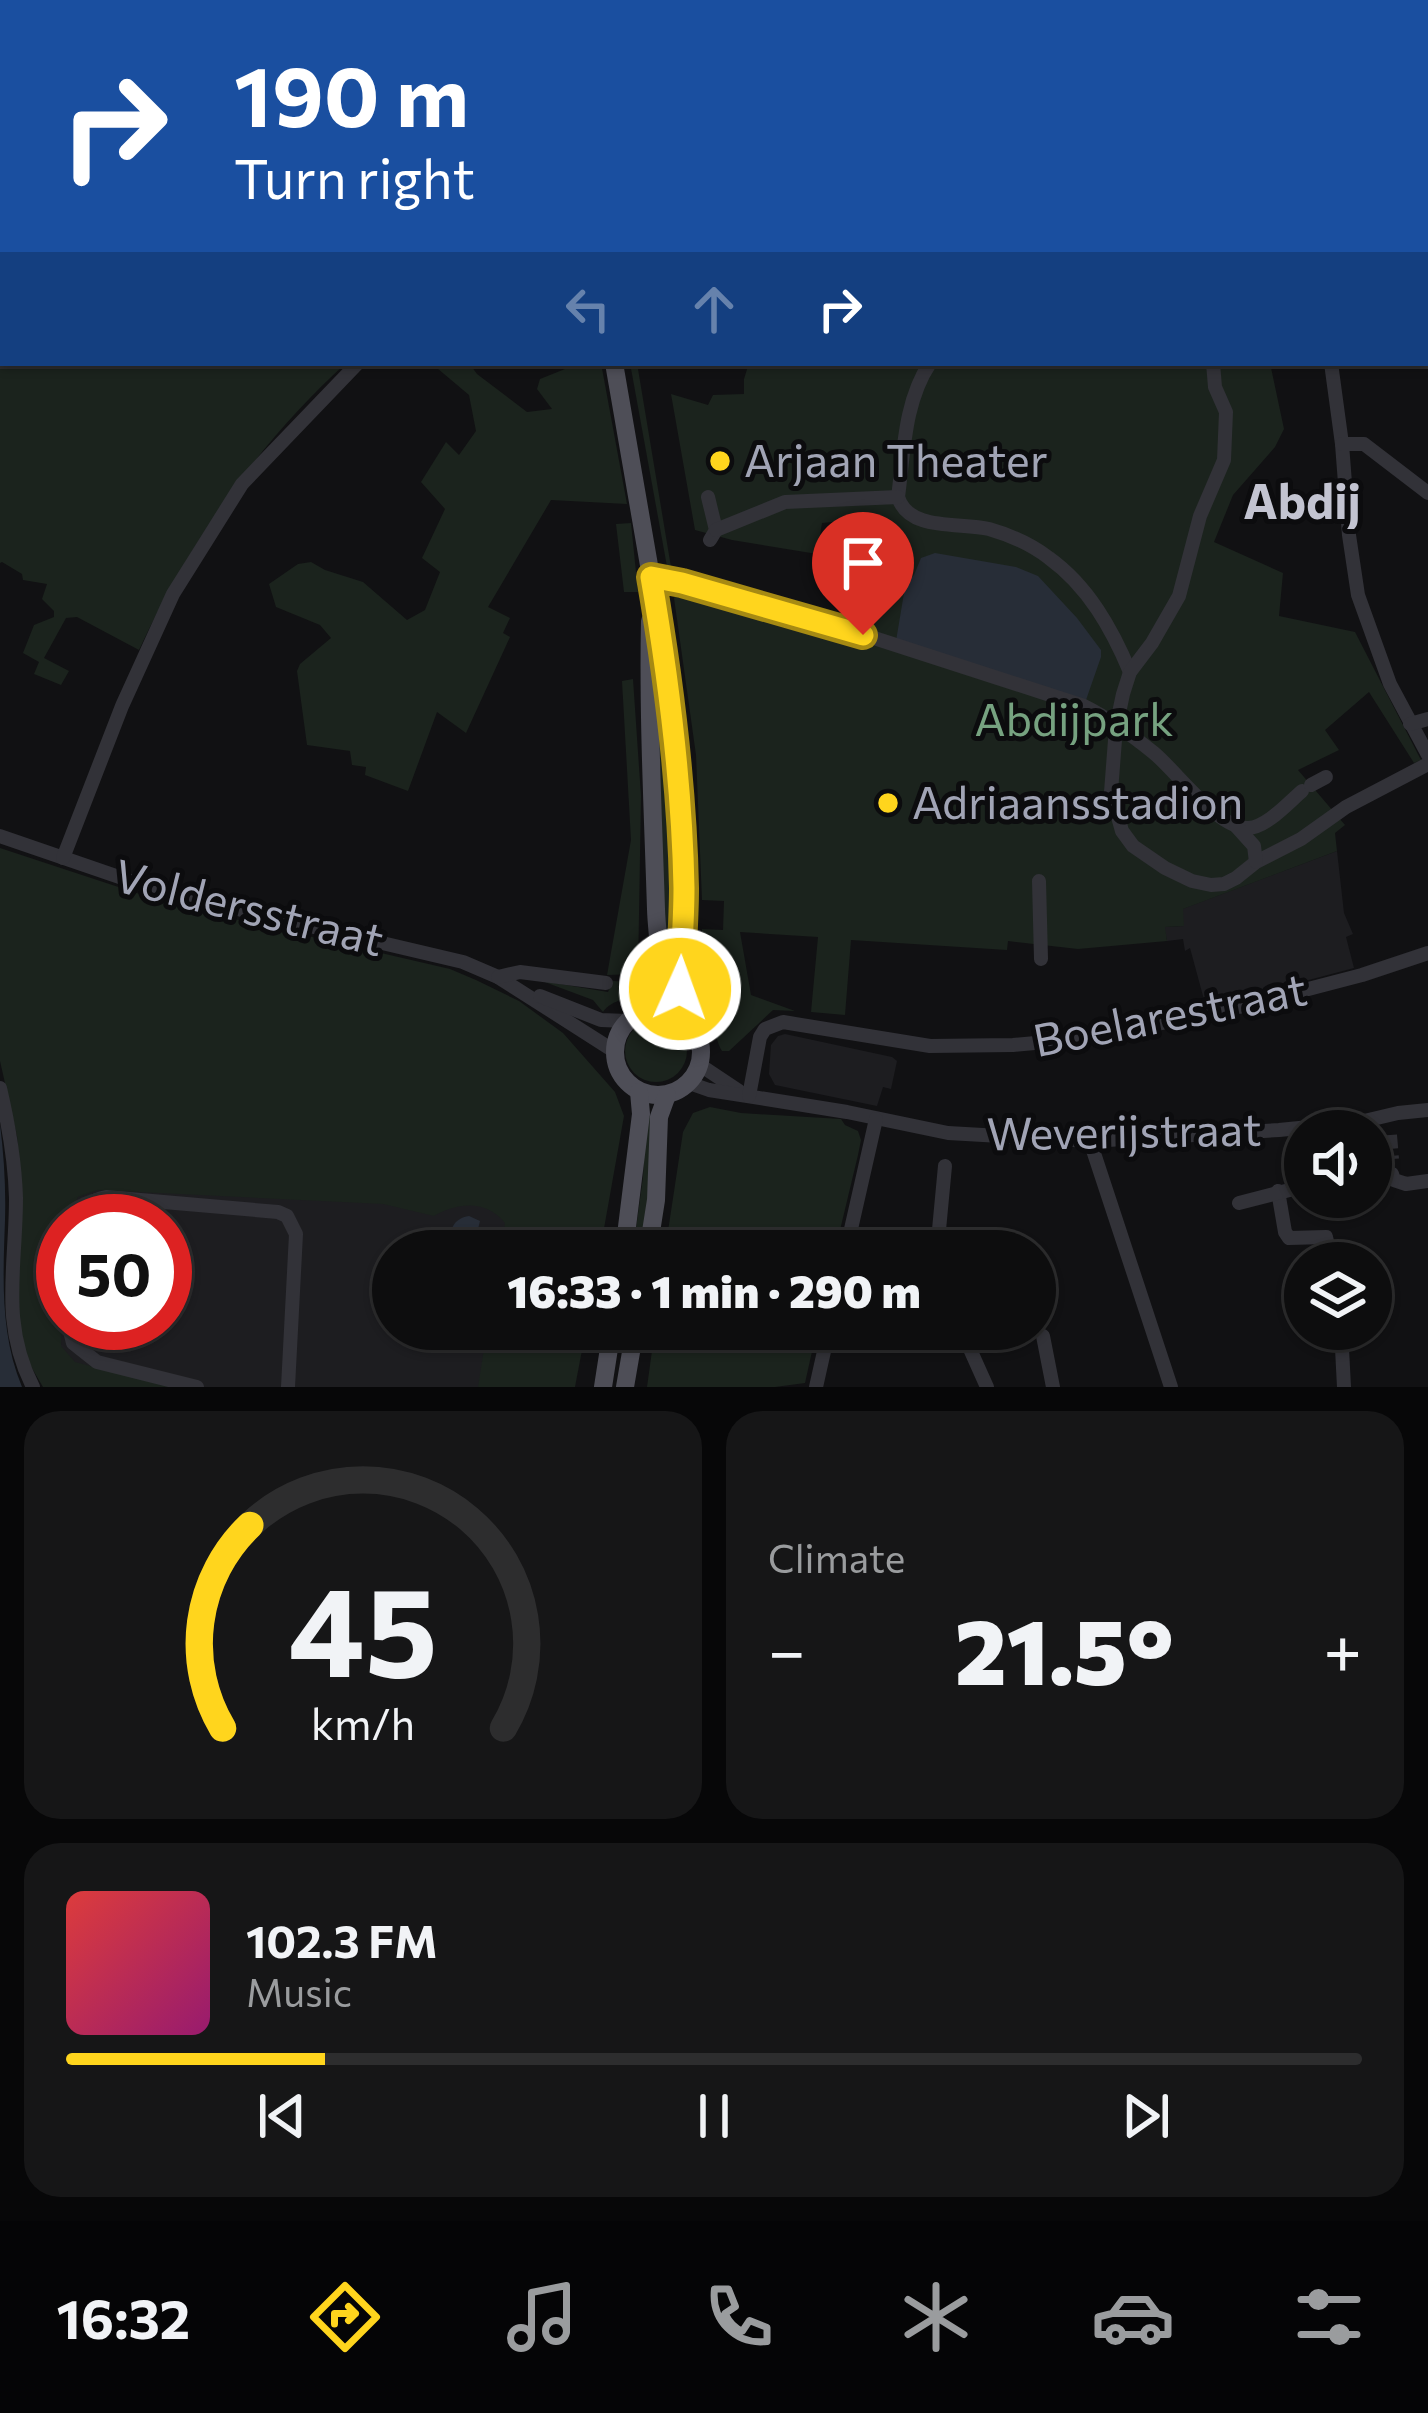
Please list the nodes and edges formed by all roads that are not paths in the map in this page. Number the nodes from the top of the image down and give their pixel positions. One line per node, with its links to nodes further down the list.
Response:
1 (355, 366): 23 (street)
2 (615, 366): 10 (main road)
3 (928, 366): 9 (street)
4 (1213, 366): 11 (street)
5 (1330, 366): 6 (street)
6 (1342, 444): 7 (street); 14 (street)
7 (1428, 493)
8 (708, 497): 9 (street)
9 (898, 497): 11 (street)
10 (651, 577): 12 (main road); 15 (street)
11 (1130, 672): 15 (street)
12 (659, 679): 30 (main road); 31 (main road)
13 (1428, 719): 14 (street)
14 (1410, 724): 16 (street)
15 (1117, 727): 20 (street); 22 (street)
16 (1428, 755)
17 (1428, 764): 22 (street)
18 (1313, 784): 19 (street)
19 (1264, 822): 20 (street); 22 (street)
20 (1235, 826): 22 (street)
21 (0, 836): 23 (street, Voldersstraat)
22 (1255, 854)
23 (63, 858): 27 (street, Voldersstraat)
24 (1039, 881): 26 (street)
25 (1428, 953): 39 (street, Boelarestraat)
26 (1041, 959)
27 (498, 977): 28 (street, Voldersstraat); 29 (street, Voldersstraat)
28 (606, 983)
29 (518, 989): 32 (street, Voldersstraat); 33 (street, Voldersstraat)
30 (649, 1009): 31 (main road); 32 (main road)
31 (683, 1016): 34 (main road)
32 (627, 1022): 33 (main road)
33 (614, 1052): 37 (main road)
34 (700, 1065): 35 (main road); 39 (street, Weverijstraat)
35 (689, 1083): 38 (main road); 39 (street, Weverijstraat)
36 (0, 1088): 66 (street)
37 (639, 1092): 38 (main road); 52 (main road)
38 (667, 1095): 53 (main road)
39 (749, 1096): 42 (street, Weverijstraat)
40 (1428, 1110): 41 (street, Weverijstraat)
41 (1392, 1114)
42 (876, 1120): 44 (street, Weverijstraat); 54 (street)
43 (1284, 1130): 45 (street, Weverijstraat)
44 (948, 1133): 45 (street, Weverijstraat); 55 (street)
45 (1090, 1141): 72 (street)
46 (1392, 1167): 47 (street)
47 (1428, 1181)
48 (1284, 1190): 49 (street)
49 (1277, 1191): 50 (street); 56 (street)
50 (1238, 1203)
51 (192, 1204): 68 (street)
52 (627, 1230)
53 (651, 1230)
54 (851, 1230)
55 (939, 1230)
56 (1327, 1242)
57 (82, 1350): 67 (street)
58 (609, 1350): 65 (main road)
59 (631, 1350): 64 (main road)
60 (824, 1350): 69 (street)
61 (971, 1350): 70 (street)
62 (1046, 1350): 71 (street)
63 (1342, 1350): 73 (street)
64 (625, 1384)
65 (603, 1385)
66 (33, 1387)
67 (197, 1387)
68 (288, 1387)
69 (816, 1387)
70 (988, 1387)
71 (1053, 1387)
72 (1172, 1387)
73 (1345, 1387)

